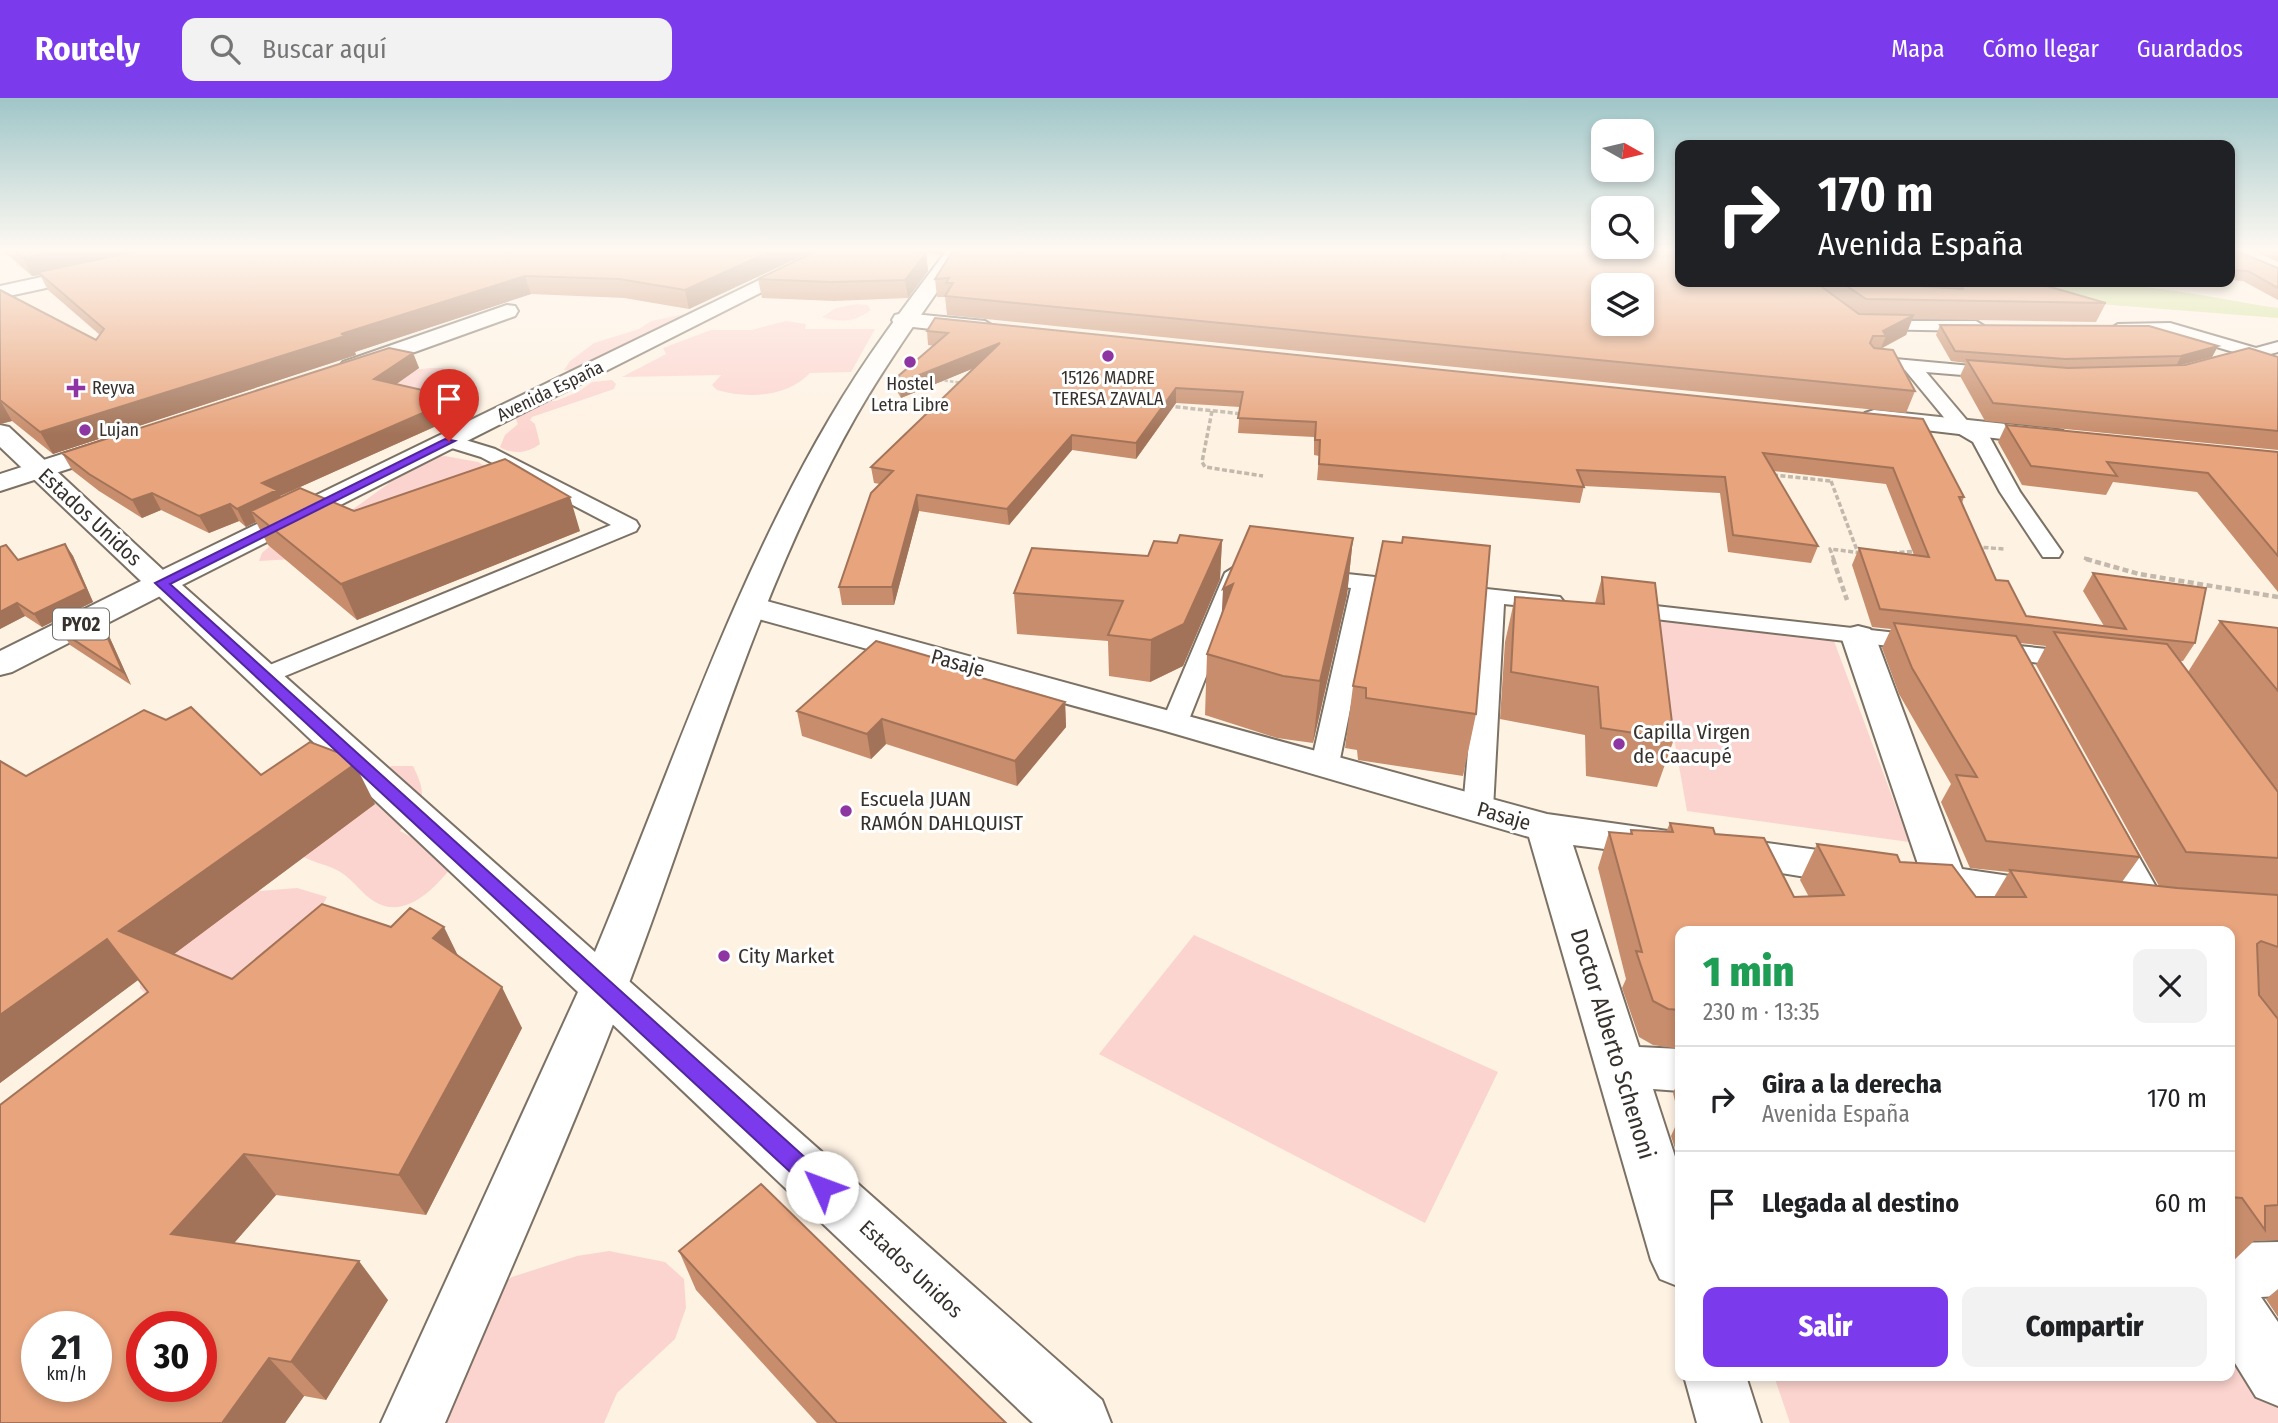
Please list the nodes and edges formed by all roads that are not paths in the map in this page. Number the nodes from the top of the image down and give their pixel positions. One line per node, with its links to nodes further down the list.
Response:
1 (507, 311): 16 (main road)
2 (718, 311): 23 (main road, Avenida España / PY02)
3 (908, 311): 4 (main road)
4 (903, 320): 9 (main road); 33 (main road)
5 (1907, 326): 6 (lane); 7 (lane); 15 (lane)
6 (1854, 327)
7 (1992, 327)
8 (2101, 329): 11 (lane)
9 (1012, 330)
10 (2278, 347): 11 (lane)
11 (2255, 353): 13 (lane)
12 (1873, 362): 14 (lane)
13 (2216, 363)
14 (1910, 366): 15 (lane); 19 (lane)
15 (1946, 369): 17 (lane)
16 (329, 374)
17 (2019, 374)
18 (1852, 416): 19 (main road)
19 (1963, 428): 22 (main road); 26 (lane)
20 (0, 433): 24 (main road, Estados Unidos)
21 (144, 435): 24 (main road)
22 (2073, 439)
23 (449, 441): 30 (main road, Avenida España / PY02); 38 (lane)
24 (40, 470): 25 (main road); 30 (main road, Estados Unidos)
25 (0, 483)
26 (2052, 552)
27 (1262, 573): 39 (lane)
28 (1288, 575): 29 (lane)
29 (1364, 581): 31 (lane); 40 (lane)
30 (161, 583): 37 (main road, Avenida España / PY02); 38 (main road, Estados Unidos)
31 (1493, 595): 32 (lane); 41 (lane)
32 (1574, 604)
33 (752, 607): 39 (main road, Pasaje); 47 (main road)
34 (1601, 607): 35 (lane)
35 (1858, 636): 36 (lane); 44 (main road)
36 (2104, 663)
37 (0, 665)
38 (264, 677): 47 (main road, Estados Unidos)
39 (1175, 722): 40 (main road, Pasaje)
40 (1325, 764): 41 (main road, Pasaje)
41 (1478, 809): 43 (main road, Pasaje)
42 (2098, 809): 45 (lane)
43 (1547, 828): 44 (main road, Pasaje); 48 (main road, Doctor Alberto Schenoni)
44 (1946, 884): 45 (main road, Pasaje); 46 (main road)
45 (2141, 909)
46 (1975, 926)
47 (604, 987): 56 (main road); 57 (main road, Estados Unidos)
48 (1620, 1066): 49 (main road); 50 (main road, Doctor Alberto Schenoni)
49 (1675, 1070)
50 (1675, 1245)
51 (2278, 1269): 52 (main road)
52 (2235, 1270)
53 (2235, 1310): 54 (main road)
54 (2278, 1375)
55 (1716, 1381): 58 (main road)
56 (413, 1423)
57 (1079, 1423)
58 (1729, 1423)

